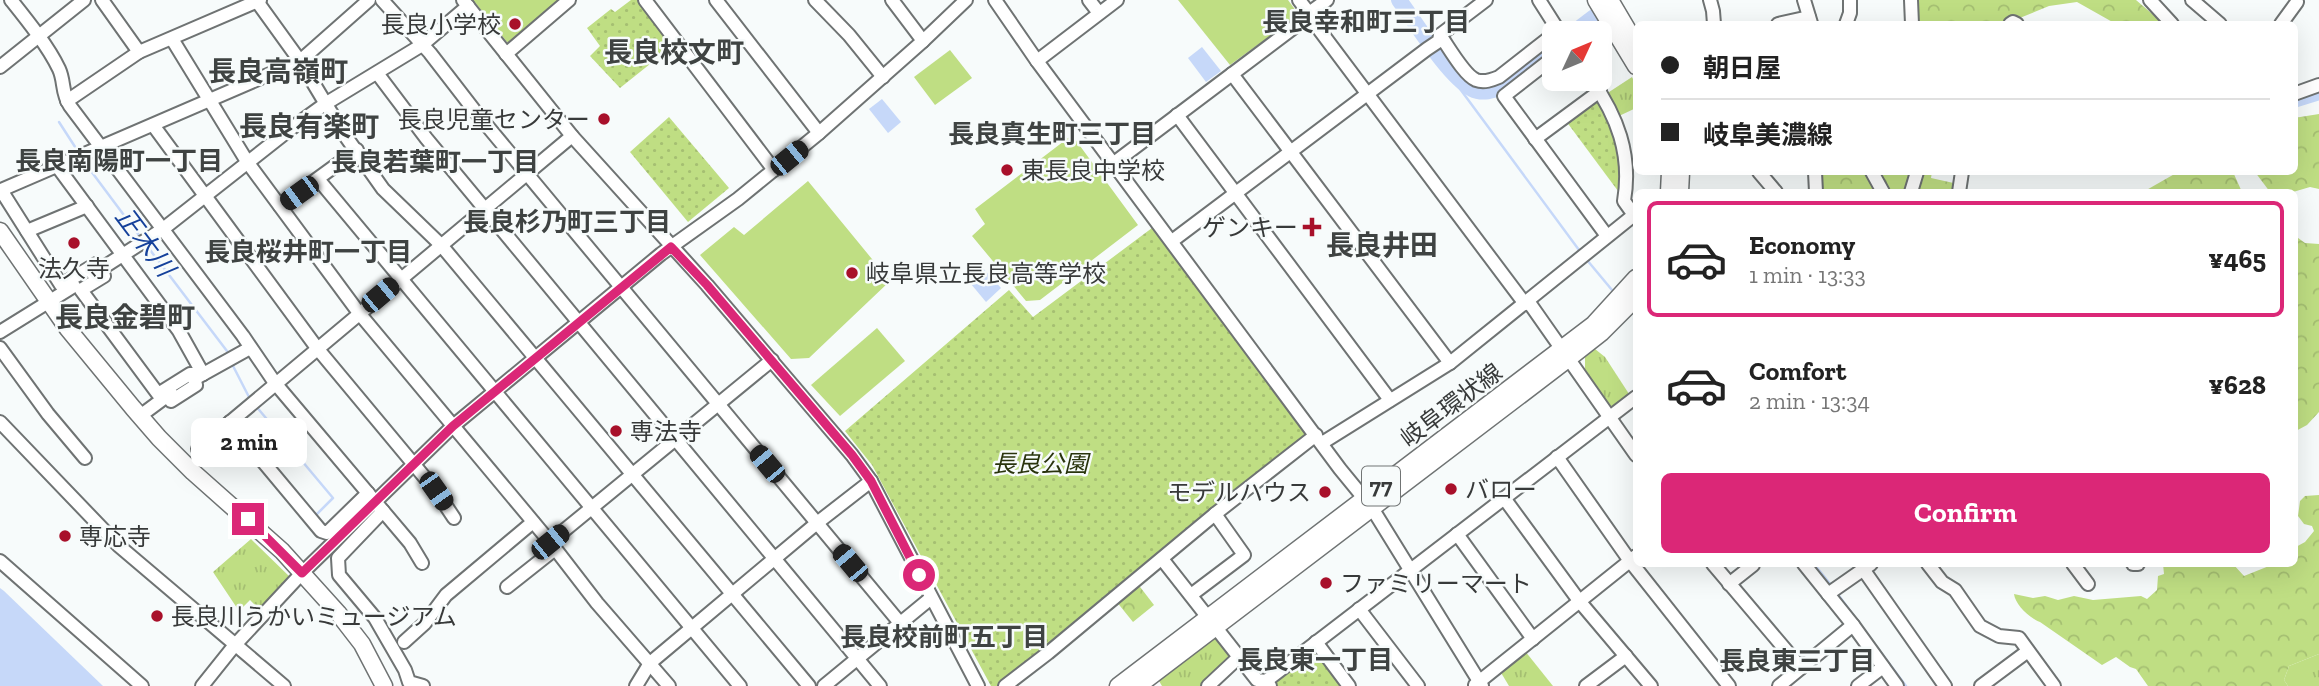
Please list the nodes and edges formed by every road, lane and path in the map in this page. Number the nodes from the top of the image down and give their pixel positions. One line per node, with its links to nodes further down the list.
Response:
1 (11, 0): 42 (street)
2 (84, 0): 42 (street)
3 (102, 0): 49 (street)
4 (369, 0): 51 (street)
5 (382, 0): 48 (street)
6 (569, 0): 50 (street)
7 (645, 0): 77 (street)
8 (716, 0): 68 (street)
9 (815, 0): 58 (street)
10 (892, 0): 46 (street)
11 (966, 0): 46 (street)
12 (995, 0): 52 (street)
13 (1089, 0): 32 (street)
14 (1117, 0): 32 (street)
15 (1299, 0): 33 (street)
16 (1327, 0): 33 (street)
17 (1460, 0): 31 (street)
18 (1486, 0): 31 (street)
19 (1539, 0): 34 (street)
20 (1596, 0): 53 (main road)
21 (1610, 0): 45 (main road)
22 (1710, 0): 35 (street)
23 (1804, 0): 36 (street)
24 (1850, 0): 37 (street)
25 (1911, 0): 38 (street)
26 (2150, 0): 39 (street)
27 (2193, 0): 40 (street)
28 (258, 1): 43 (street); 51 (street)
29 (2297, 2): 41 (street)
30 (465, 3): 48 (street); 50 (street)
31 (1469, 12): 44 (street)
32 (1099, 13): 52 (street)
33 (1309, 15): 57 (street); 62 (street)
34 (1550, 21)
35 (1714, 21)
36 (1810, 21)
37 (1847, 21)
38 (1912, 21)
39 (2169, 21)
40 (2217, 21)
41 (2283, 21)
42 (38, 37): 54 (street); 64 (street)
43 (172, 38): 49 (street); 63 (street)
44 (1440, 38): 47 (street); 62 (street)
45 (1633, 39)
46 (923, 41): 58 (street)
47 (1542, 44)
48 (422, 45): 56 (street); 78 (street)
49 (139, 52): 64 (street)
50 (506, 54): 69 (street)
51 (300, 61): 63 (street); 65 (street)
52 (1037, 61): 75 (street)
53 (1633, 61)
54 (0, 66)
55 (1542, 66): 70 (street)
56 (377, 73): 65 (street); 84 (street)
57 (1232, 74): 66 (street); 73 (street)
58 (883, 77): 68 (street)
59 (2319, 85): 61 (street)
60 (1600, 91): 70 (street); 85 (street)
61 (2298, 93)
62 (1368, 95): 73 (street); 101 (street)
63 (209, 100): 67 (street); 74 (street)
64 (67, 101): 71 (street)
65 (325, 104): 72 (street); 74 (street)
66 (1177, 115): 75 (street); 80 (street)
67 (153, 125): 71 (street); 81 (street)
68 (819, 133): 77 (street)
69 (572, 136): 78 (street); 93 (street)
70 (1535, 139): 90 (street)
71 (101, 147): 76 (street); 87 (street)
72 (356, 150): 79 (street); 92 (street)
73 (1291, 152): 80 (street); 111 (street)
74 (248, 163): 81 (street); 83 (street)
75 (1114, 163): 91 (street)
76 (57, 166): 82 (street); 89 (street)
77 (774, 170): 93 (street)
78 (527, 173): 84 (street); 98 (street)
79 (318, 179): 83 (street); 96 (street)
80 (1235, 194): 91 (street); 116 (street)
81 (205, 197): 87 (street); 107 (street)
82 (87, 206): 89 (street); 94 (street)
83 (281, 206): 102 (street)
84 (485, 209): 92 (street); 103 (street)
85 (1633, 214)
86 (1633, 216): 90 (street)
87 (163, 229): 94 (street); 106 (street)
88 (0, 231): 100 (main road)
89 (27, 231): 95 (street)
90 (1607, 236): 101 (street)
91 (1172, 241): 125 (street)
92 (441, 245): 96 (street); 109 (street)
93 (671, 247): 98 (street); 110 (street)
94 (123, 255): 95 (street); 112 (street)
95 (100, 269): 100 (street); 112 (street)
96 (401, 278): 102 (street); 114 (street)
97 (1633, 283): 108 (main road, 岐阜環状線 / 77)
98 (621, 287): 103 (street); 118 (street)
99 (1633, 301): 108 (main road, 岐阜環状線 / 77)
100 (48, 302): 104 (street); 119 (main road)
101 (1527, 302): 108 (street); 111 (street)
102 (359, 313): 107 (street); 123 (street)
103 (579, 322): 109 (street); 124 (street)
104 (0, 332)
105 (0, 348): 129 (street)
106 (250, 348): 112 (street); 113 (street)
107 (317, 348): 113 (street); 130 (street)
108 (1565, 354): 120 (street); 135 (main road, 岐阜環状線 / 77)
109 (537, 357): 114 (street); 131 (street)
110 (772, 360): 118 (street); 132 (street)
111 (1450, 363): 116 (street)
112 (199, 377): 117 (street); 119 (street)
113 (275, 383): 122 (street); 134 (street)
114 (495, 392): 123 (street); 136 (street)
115 (1633, 399): 120 (street)
116 (1390, 400): 125 (street)
117 (171, 401)
118 (718, 404): 124 (street); 140 (street)
119 (140, 416): 157 (main road)
120 (1610, 417): 127 (street); 128 (street)
121 (0, 422): 174 (street)
122 (230, 422): 126 (street); 134 (street)
123 (453, 426): 130 (street); 139 (street)
124 (676, 439): 131 (street); 143 (street)
125 (1319, 439): 135 (street); 137 (street)
126 (198, 449)
127 (1633, 450)
128 (1557, 457): 133 (street); 144 (street)
129 (85, 458)
130 (414, 465): 134 (street); 138 (street)
131 (634, 474): 136 (street); 162 (street)
132 (871, 481): 140 (street); 164 (street)
133 (1504, 498): 141 (street); 165 (street)
134 (375, 502): 147 (street); 157 (street); 189 (street)
135 (1369, 503): 156 (street); 167 (main road, 岐阜環状線 / 77)
136 (593, 508): 142 (street); 170 (street)
137 (1215, 514): 145 (street); 163 (street)
138 (454, 518)
139 (533, 522): 142 (street); 172 (street)
140 (817, 523): 143 (street); 168 (street)
141 (1457, 534): 156 (street); 171 (street)
142 (552, 546): 160 (street); 179 (street)
143 (774, 558): 162 (street); 178 (street)
144 (1633, 558): 165 (street)
145 (1162, 559): 163 (street); 197 (street)
146 (0, 561): 185 (street)
147 (422, 562)
148 (1640, 567): 205 (street)
149 (1715, 567): 158 (street)
150 (1750, 567): 158 (street)
151 (1807, 567): 161 (street)
152 (1866, 567): 161 (street)
153 (1868, 567): 209 (street)
154 (1930, 567): 175 (street)
155 (2075, 567): 159 (street)
156 (1410, 570): 166 (street); 183 (street)
157 (302, 573): 174 (street); 188 (main road)
158 (1729, 584): 181 (street)
159 (2088, 584)
160 (507, 587)
161 (1833, 591): 169 (street)
162 (733, 593): 170 (street); 193 (street)
163 (1191, 595): 167 (street)
164 (931, 598): 168 (street); 196 (street)
165 (1580, 602): 171 (street); 176 (street)
166 (1359, 609): 173 (street); 202 (street)
167 (1212, 621): 177 (street); 198 (main road, 岐阜環状線 / 77); 199 (main road, 岐阜環状線 / 77)
168 (900, 623): 178 (street)
169 (1853, 625): 180 (street); 181 (street)
170 (692, 627): 179 (street); 192 (street)
171 (1533, 639): 183 (street)
172 (404, 642)
173 (1316, 642): 182 (street); 201 (street)
174 (234, 646): 186 (street); 187 (street)
175 (2028, 651): 184 (street); 210 (street)
176 (1626, 656): 203 (street); 204 (street)
177 (1239, 657): 182 (street); 200 (street)
178 (857, 659): 194 (street); 195 (street)
179 (650, 663): 190 (street); 191 (street)
180 (1883, 667): 207 (street); 208 (street)
181 (1801, 668): 206 (street)
182 (1268, 683)
183 (1478, 685)
184 (1983, 685)
185 (142, 686)
186 (202, 686)
187 (284, 686)
188 (384, 686)
189 (423, 686)
190 (636, 686)
191 (669, 686)
192 (740, 686)
193 (809, 686)
194 (824, 686)
195 (880, 686)
196 (978, 686)
197 (1005, 686)
198 (1118, 686)
199 (1138, 686)
200 (1208, 686)
201 (1349, 686)
202 (1419, 686)
203 (1586, 686)
204 (1651, 686)
205 (1729, 686)
206 (1780, 686)
207 (1858, 686)
208 (1896, 686)
209 (1945, 686)
210 (2054, 686)

